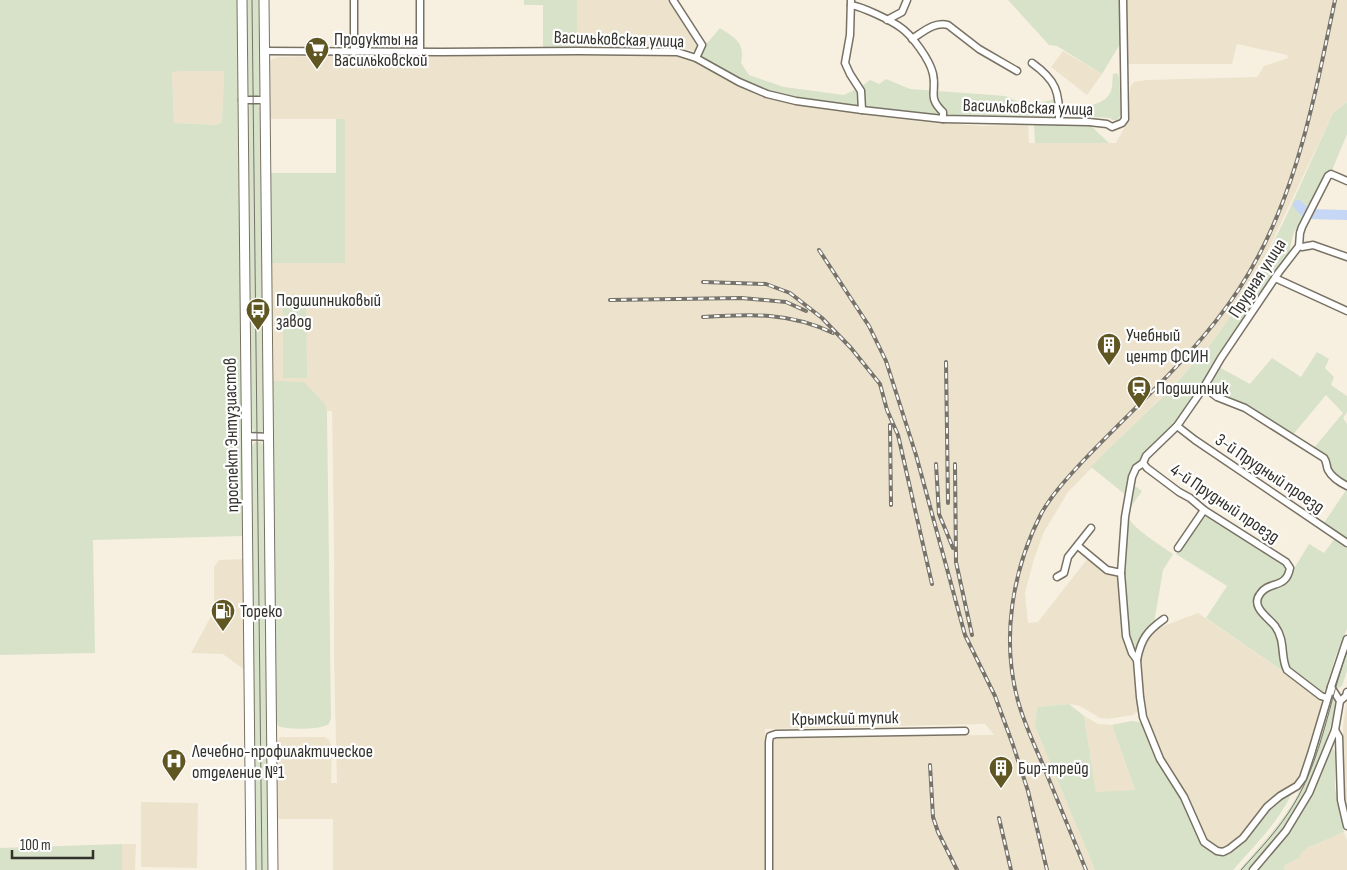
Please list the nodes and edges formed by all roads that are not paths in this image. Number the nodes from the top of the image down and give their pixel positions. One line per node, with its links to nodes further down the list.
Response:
1 (242, 0): 17 (main road, проспект Энтузиастов)
2 (264, 0): 11 (main road, проспект Энтузиастов)
3 (354, 0): 12 (street)
4 (420, 0): 13 (street)
5 (673, 0): 14 (street)
6 (907, 0): 9 (street)
7 (1123, 0): 21 (street, Васильковская улица)
8 (851, 3): 9 (street); 19 (street)
9 (886, 20): 10 (street)
10 (912, 39): 16 (street); 20 (street)
11 (264, 51): 12 (street, Васильковская улица); 18 (main road, проспект Энтузиастов)
12 (354, 52): 13 (street, Васильковская улица)
13 (420, 52): 14 (street, Васильковская улица)
14 (696, 58): 19 (street, Васильковская улица)
15 (1032, 63): 21 (street)
16 (1017, 71)
17 (242, 100): 18 (street); 29 (main road, проспект Энтузиастов)
18 (264, 100): 30 (main road, проспект Энтузиастов)
19 (862, 110): 20 (street, Васильковская улица)
20 (943, 119): 21 (street, Васильковская улица)
21 (1059, 121)
22 (1347, 181): 23 (street, Прудная улица)
23 (1299, 246): 24 (street); 25 (street, Прудная улица)
24 (1347, 257)
25 (1275, 278): 26 (street); 27 (street, Прудная улица)
26 (1347, 310)
27 (1204, 387): 28 (street, Прудная улица); 32 (street)
28 (1177, 426): 31 (street, Прудная улица); 35 (street, 3-й Прудный проезд)
29 (247, 436): 30 (street); 50 (main road, проспект Энтузиастов)
30 (268, 437): 51 (main road, проспект Энтузиастов)
31 (1143, 463): 33 (street, 4-й Прудный проезд); 38 (street, Прудная улица)
32 (1347, 486)
33 (1204, 510): 37 (street); 45 (street, 4-й Прудный проезд)
34 (1091, 528): 36 (street)
35 (1347, 543)
36 (1078, 546): 38 (street); 39 (street)
37 (1178, 548)
38 (1121, 572): 42 (street, Прудная улица)
39 (1056, 577)
40 (1164, 619): 42 (street)
41 (1347, 639): 43 (street)
42 (1137, 660): 45 (street)
43 (1331, 687): 45 (street); 46 (street)
44 (1347, 692): 46 (street)
45 (1328, 698)
46 (1340, 701): 47 (street)
47 (1335, 730): 49 (street); 53 (street)
48 (965, 731): 52 (street, Крымский тупик)
49 (1347, 826)
50 (252, 870)
51 (273, 870)
52 (769, 870)
53 (1253, 870)

